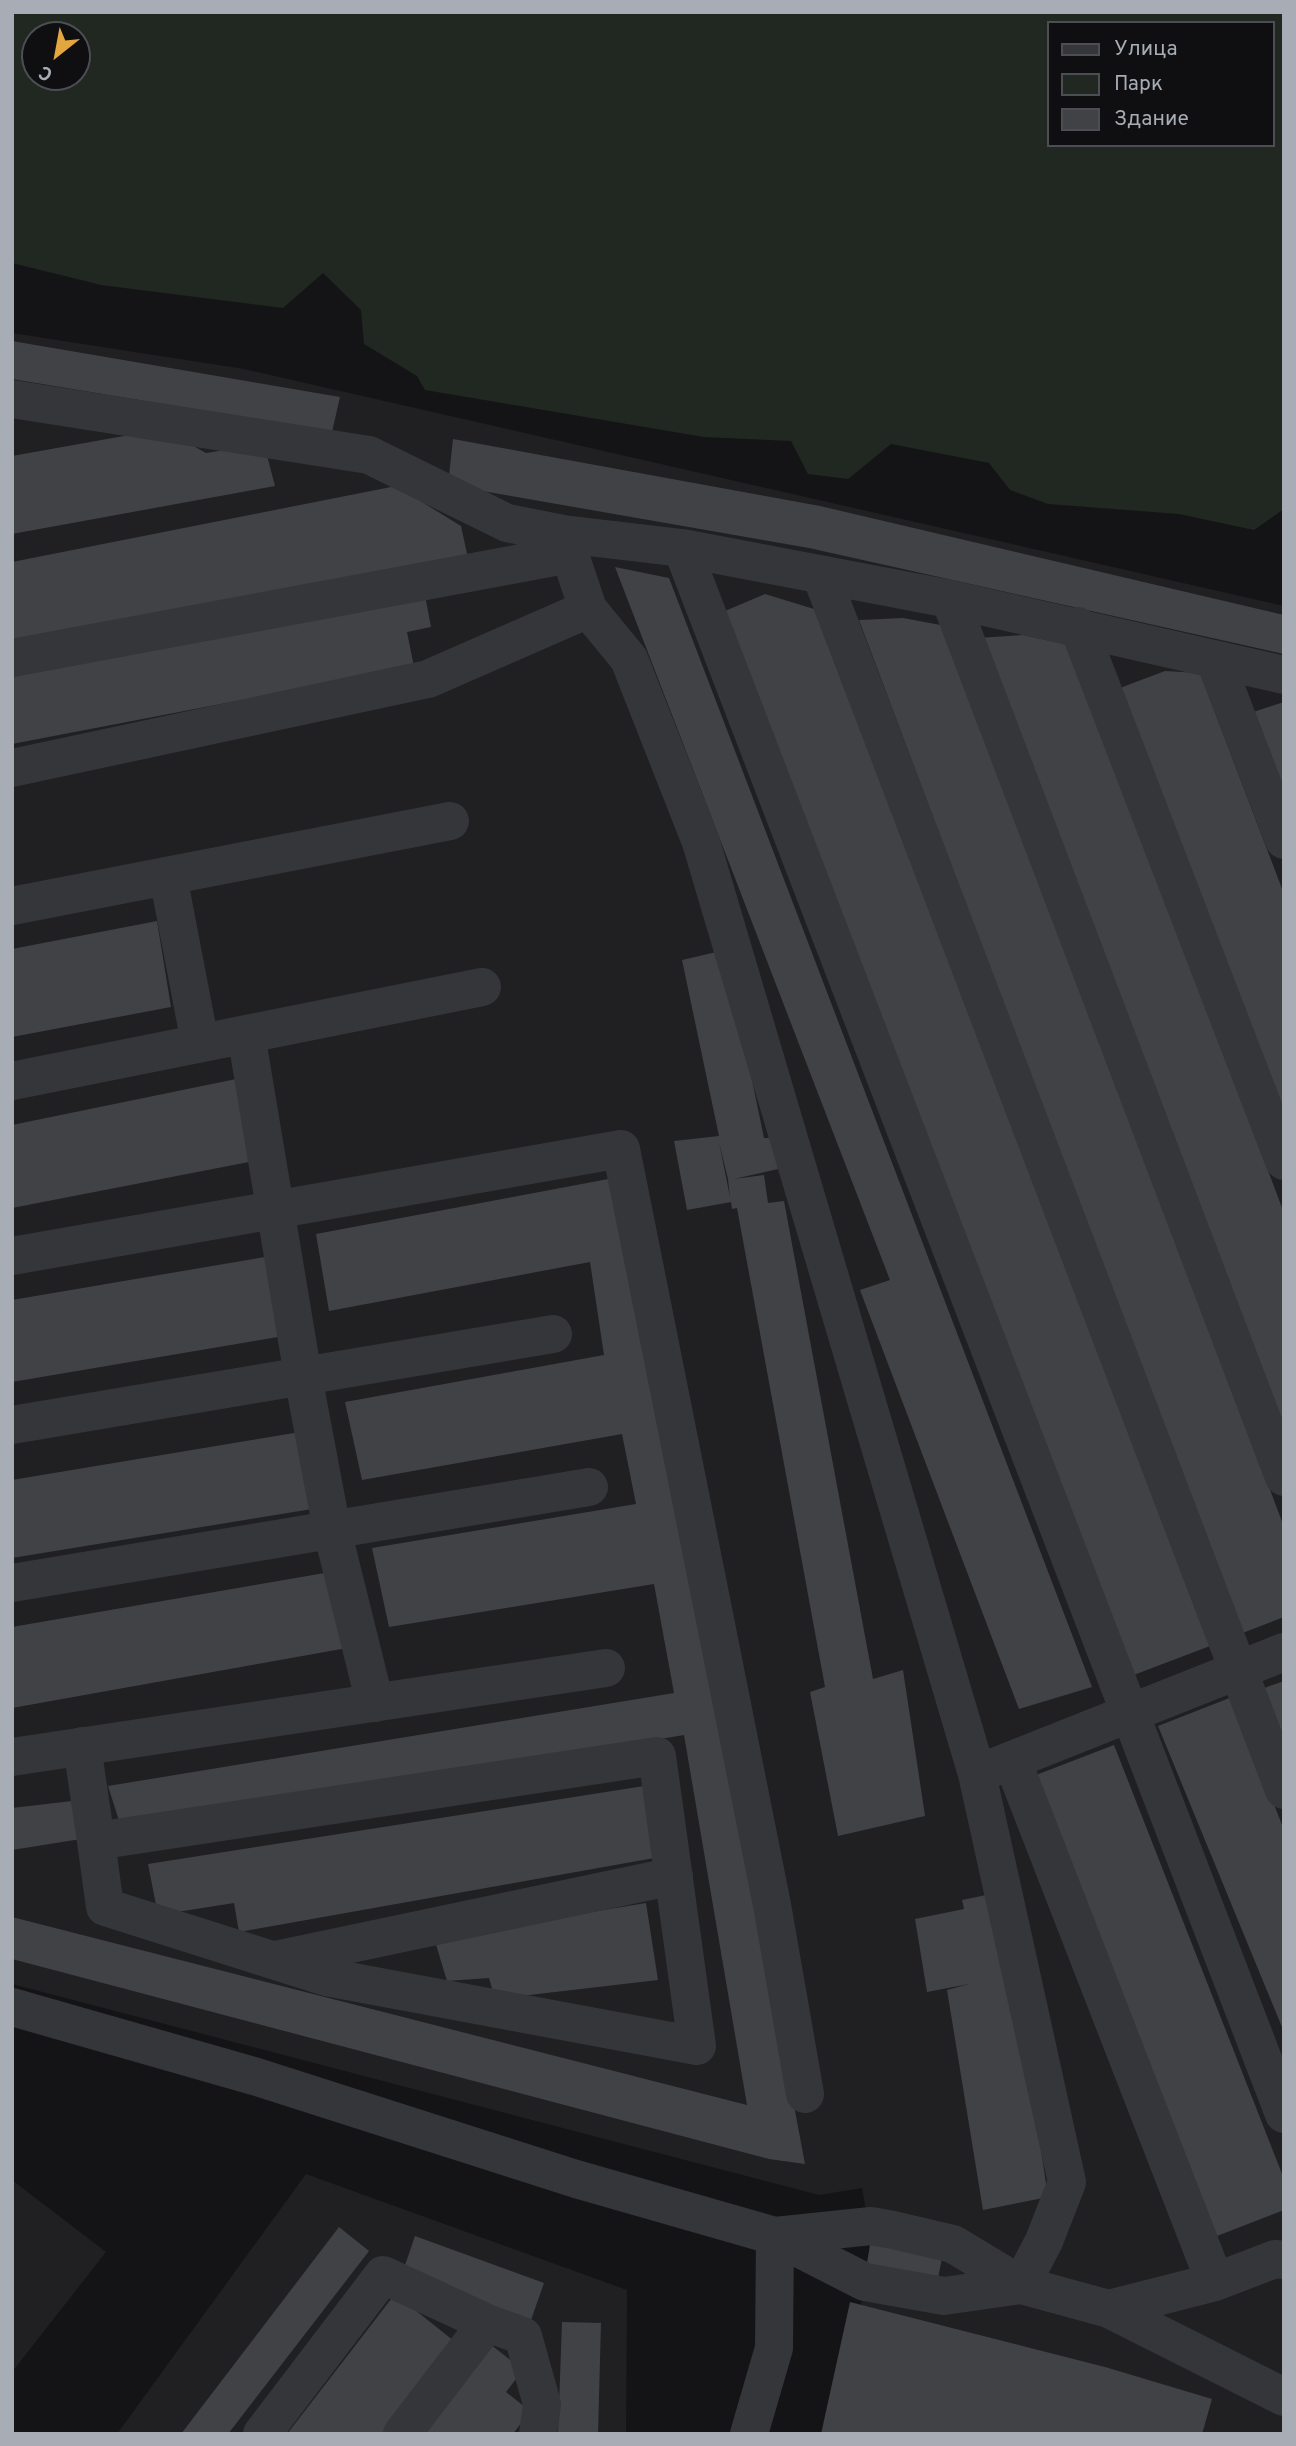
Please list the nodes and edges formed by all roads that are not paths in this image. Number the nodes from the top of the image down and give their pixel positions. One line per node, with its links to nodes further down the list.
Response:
1 (12, 399): 2 (lane)
2 (566, 544): 3 (lane); 6 (lane); 8 (lane)
3 (682, 548): 4 (lane); 34 (lane)
4 (821, 575): 5 (lane); 32 (lane)
5 (950, 599): 7 (lane); 26 (lane)
6 (588, 609): 11 (lane); 37 (lane)
7 (1078, 626): 9 (lane); 20 (lane)
8 (12, 658)
9 (1215, 660): 10 (lane); 13 (lane)
10 (1284, 674)
11 (12, 768)
12 (450, 821): 14 (lane)
13 (1284, 841)
14 (168, 876): 15 (lane); 18 (lane)
15 (12, 906)
16 (482, 987): 17 (lane)
17 (246, 1034): 18 (lane); 21 (lane)
18 (200, 1043): 19 (lane)
19 (12, 1080)
20 (1284, 1161)
21 (274, 1210): 22 (lane); 24 (lane); 43 (lane)
22 (12, 1256)
23 (554, 1334): 24 (lane)
24 (303, 1376): 25 (lane); 28 (lane)
25 (12, 1425)
26 (1284, 1477)
27 (589, 1487): 28 (lane)
28 (332, 1530): 29 (lane); 33 (lane)
29 (12, 1583)
30 (1284, 1652): 32 (lane)
31 (606, 1668): 33 (lane)
32 (1238, 1670): 34 (lane); 38 (lane)
33 (375, 1703): 35 (lane)
34 (1130, 1713): 37 (lane); 44 (lane)
35 (82, 1746): 36 (lane); 39 (lane)
36 (12, 1757)
37 (994, 1767): 47 (lane); 48 (lane)
38 (1284, 1790)
39 (96, 1841): 40 (lane); 41 (lane)
40 (674, 1876): 41 (lane); 41 (lane)
41 (274, 1961)
42 (12, 2007): 45 (lane)
43 (805, 2094)
44 (1284, 2113)
45 (775, 2236): 48 (lane); 48 (lane); 55 (lane)
46 (1284, 2260): 47 (lane)
47 (1215, 2282): 49 (lane)
48 (1021, 2285): 49 (lane)
49 (1109, 2309): 51 (lane)
50 (487, 2323): 52 (lane); 53 (lane); 54 (lane)
51 (1284, 2398)
52 (262, 2434)
53 (402, 2434)
54 (538, 2434)
55 (749, 2434)

